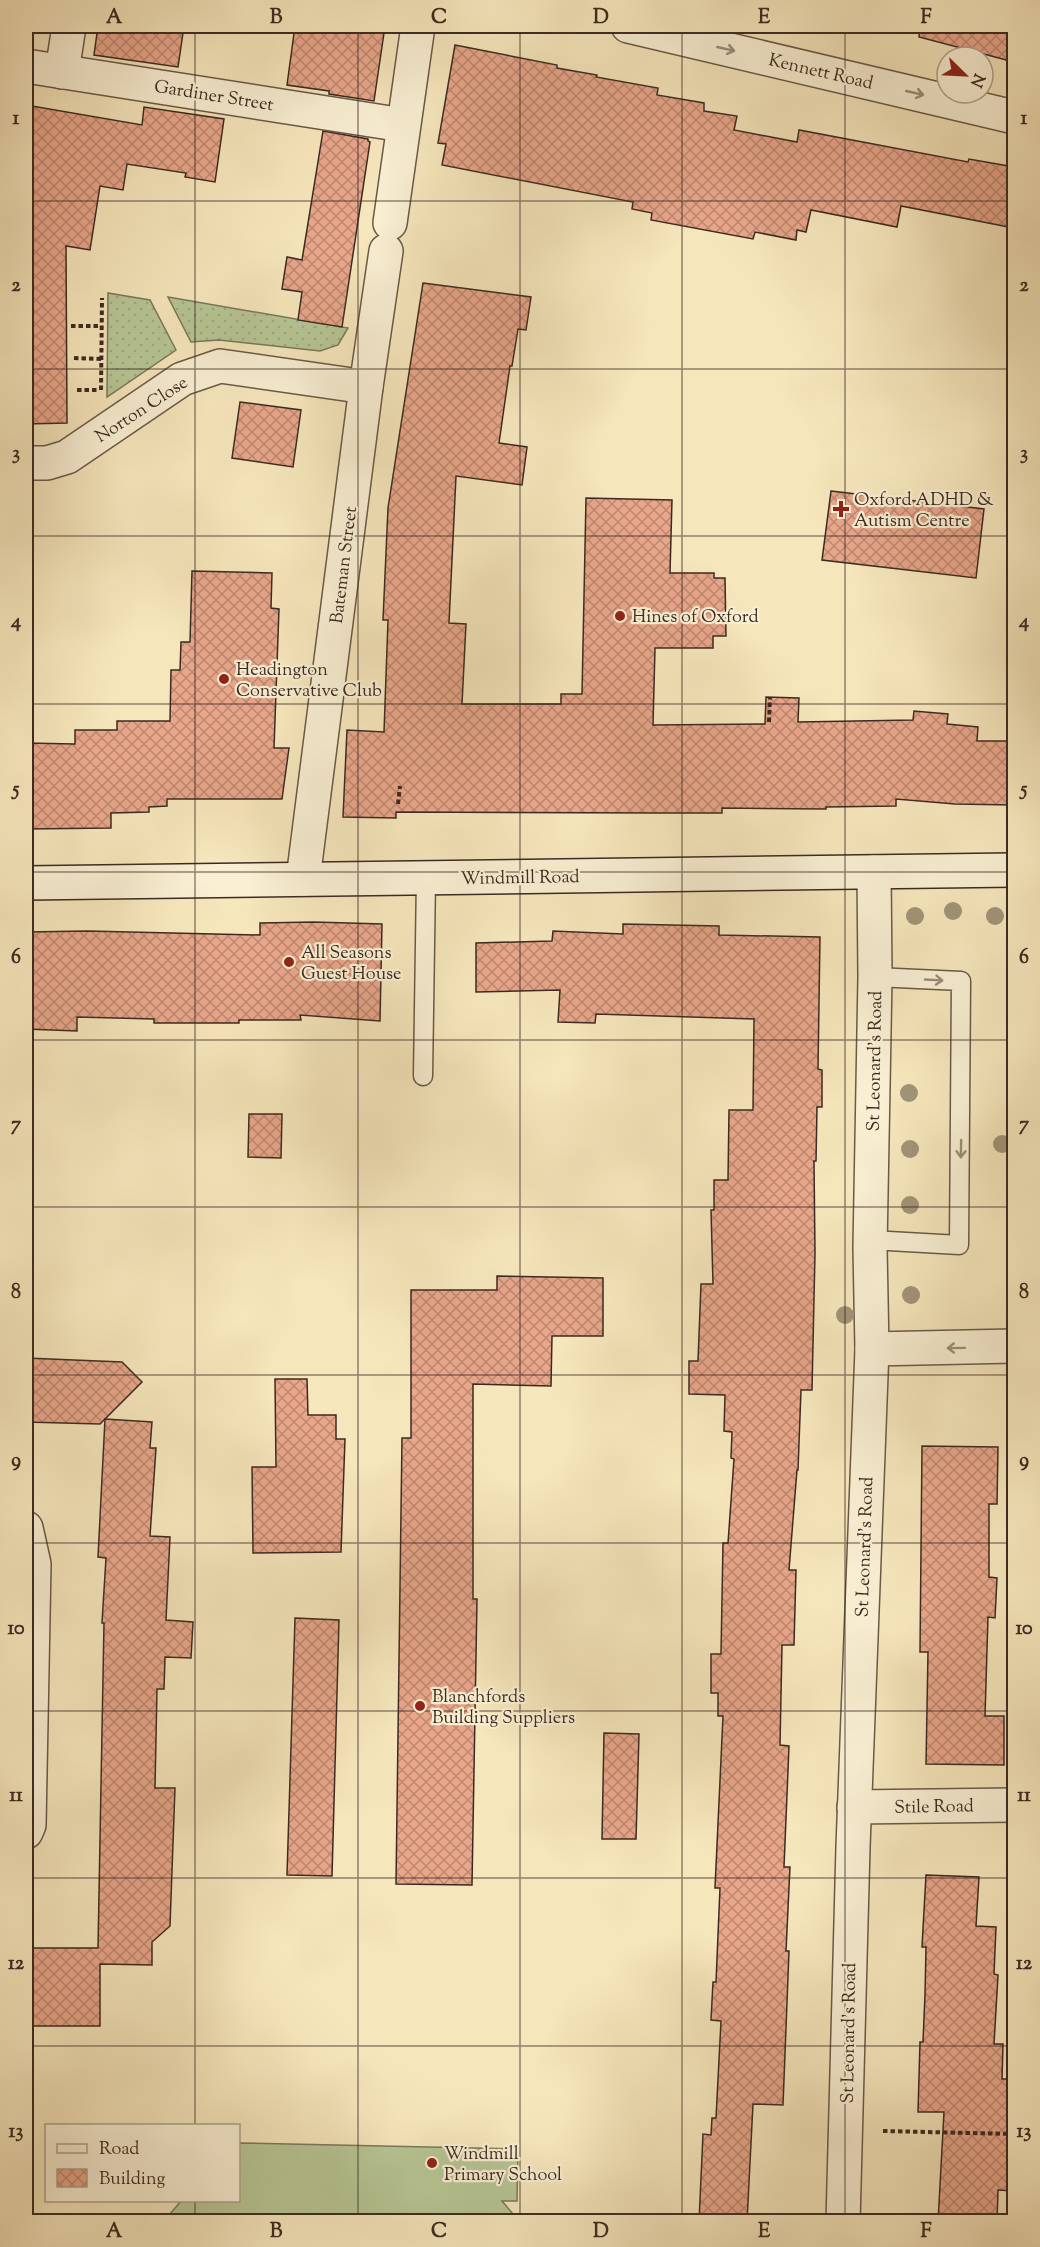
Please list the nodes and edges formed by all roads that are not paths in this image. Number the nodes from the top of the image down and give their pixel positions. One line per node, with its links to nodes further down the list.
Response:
1 (69, 26): 5 (street)
2 (418, 26): 7 (street, Bateman Street)
3 (628, 26): 6 (street, Kennett Road, one-way to 6)
4 (26, 66): 5 (street, Gardiner Street)
5 (62, 72): 7 (street, Gardiner Street)
6 (1014, 117)
7 (403, 125): 8 (street, Bateman Street)
8 (366, 387): 9 (street, Norton Close); 13 (street, Bateman Street)
9 (26, 463)
10 (1014, 870): 11 (street, Windmill Road)
11 (874, 872): 12 (street, Windmill Road); 15 (street, St Leonard's Road)
12 (426, 878): 13 (street, Windmill Road); 16 (lane)
13 (303, 879): 14 (street, Windmill Road)
14 (26, 883)
15 (875, 976): 17 (street, St Leonard's Road); 17 (lane, one-way to 17)
16 (423, 1076)
17 (871, 1240): 19 (street, St Leonard's Road)
18 (1014, 1346): 19 (street, one-way to 19)
19 (872, 1349): 22 (street, St Leonard's Road)
20 (26, 1528): 23 (street)
21 (1014, 1805): 22 (street, Stile Road)
22 (854, 1808): 24 (street, St Leonard's Road)
23 (26, 1832)
24 (843, 2222)

